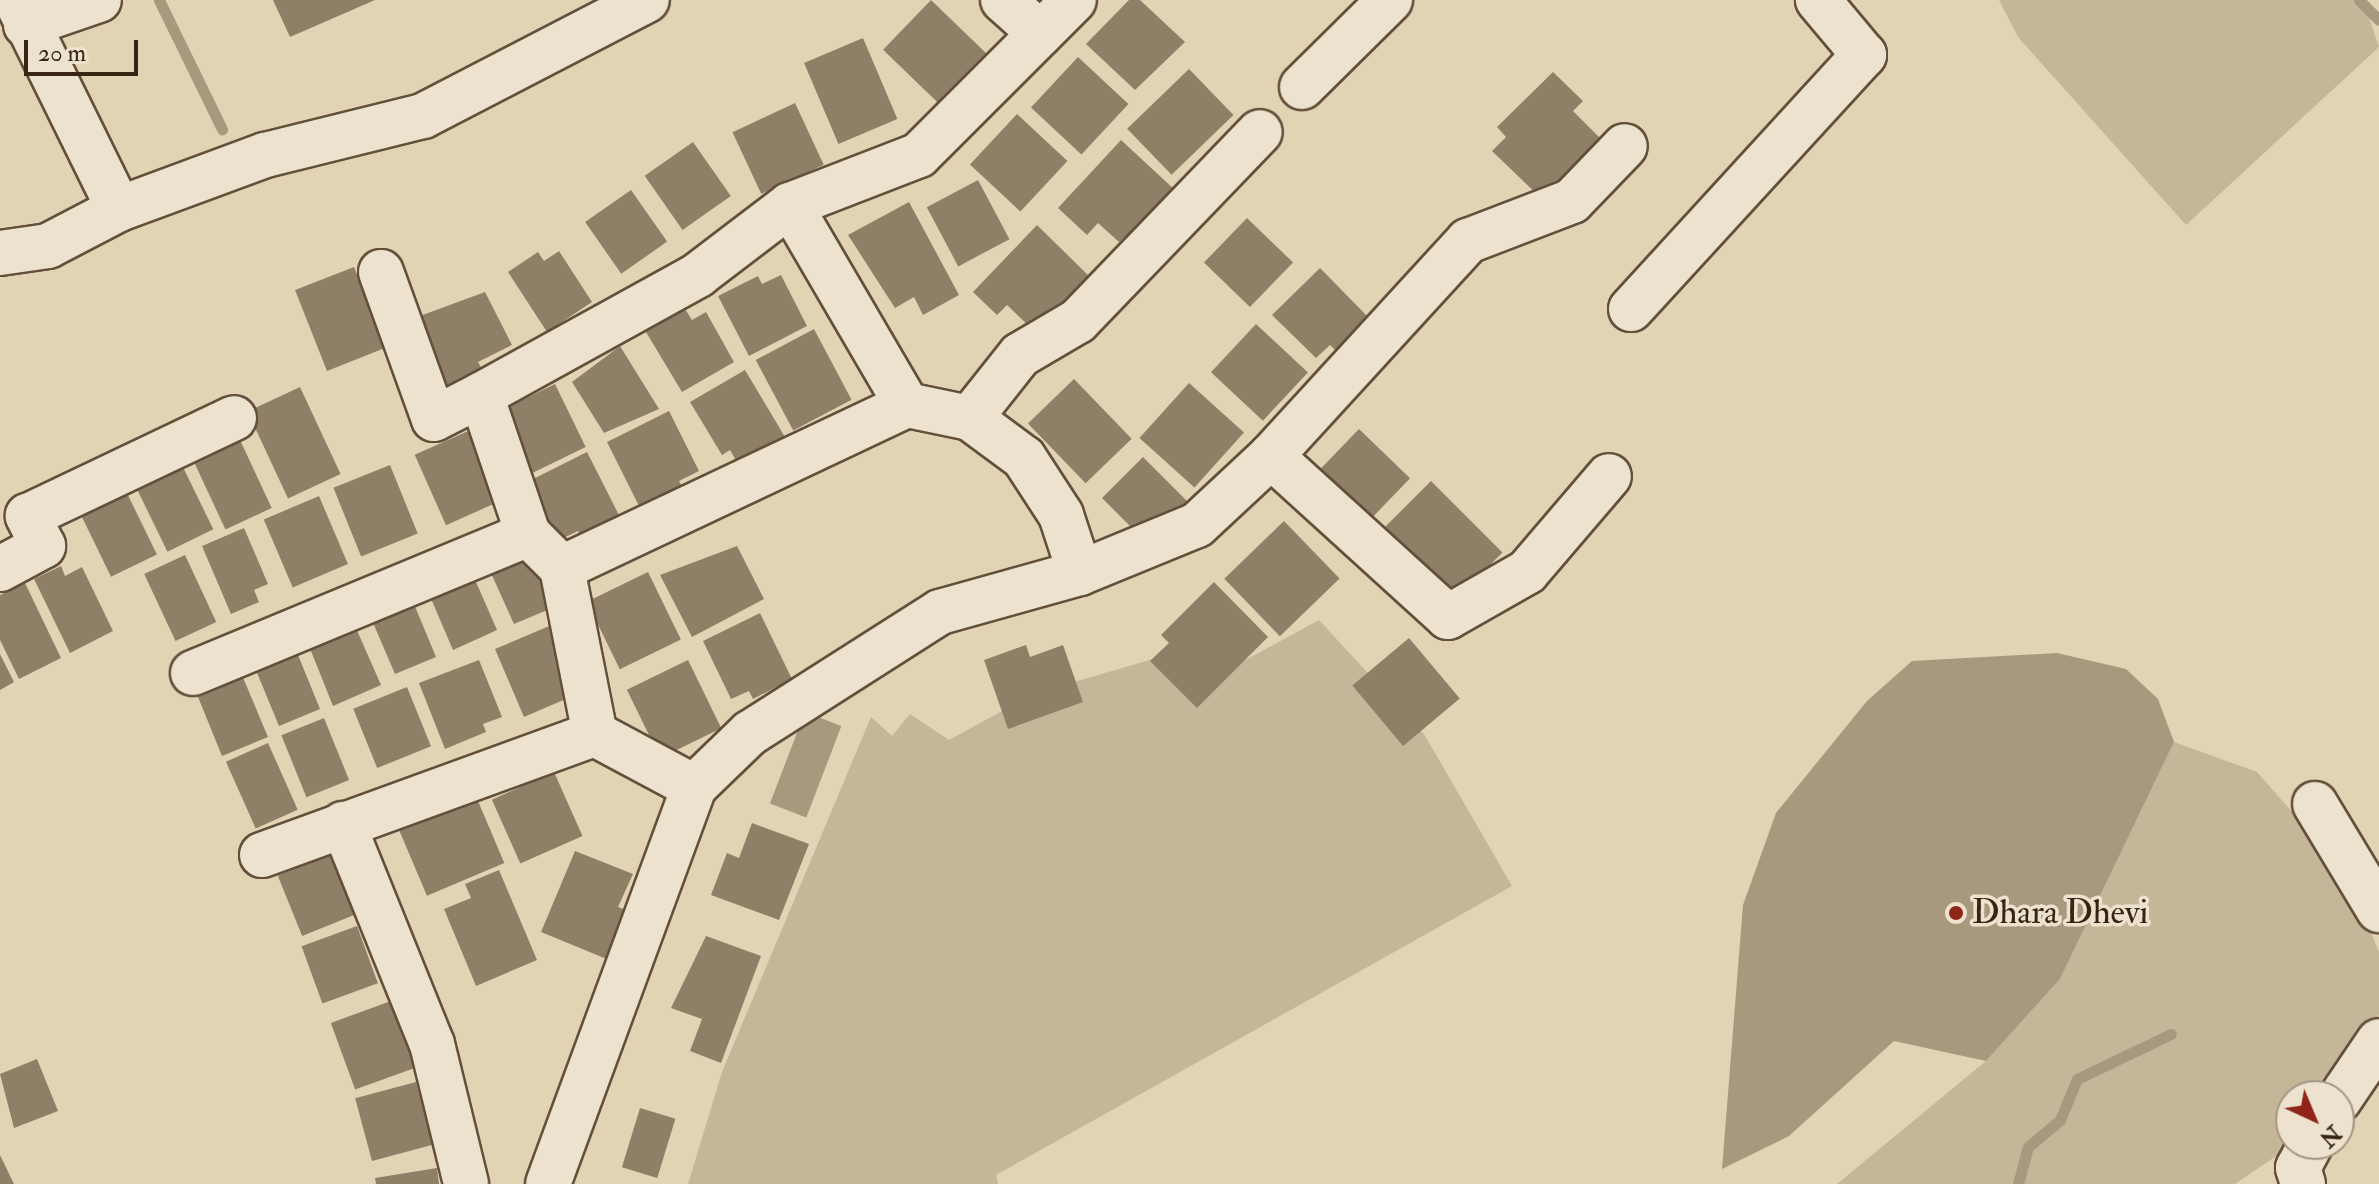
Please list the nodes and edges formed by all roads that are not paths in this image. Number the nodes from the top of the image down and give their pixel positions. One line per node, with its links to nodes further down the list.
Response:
1 (99, 0): 7 (street)
2 (647, 0): 13 (street)
3 (1003, 0): 8 (street)
4 (1074, 0): 8 (street)
5 (1390, 0): 9 (street)
6 (1818, 0): 16 (street)
7 (21, 12): 13 (street)
8 (1040, 33): 12 (street)
9 (1302, 87)
10 (1260, 132): 20 (street)
11 (1625, 146): 21 (street)
12 (790, 205): 17 (street); 18 (street)
13 (119, 209): 14 (street)
14 (0, 253)
15 (381, 272): 17 (street)
16 (1631, 309)
17 (481, 395): 23 (street)
18 (907, 405): 20 (street); 24 (street)
19 (234, 418): 25 (street)
20 (970, 418): 26 (street)
21 (1271, 456): 22 (street); 26 (street)
22 (1609, 476)
23 (528, 534): 24 (street); 27 (street)
24 (562, 568): 28 (street)
25 (0, 569)
26 (1080, 573): 29 (street)
27 (193, 673)
28 (595, 734): 29 (street); 31 (street)
29 (694, 787): 38 (street)
30 (2315, 804): 33 (street)
31 (343, 824): 32 (street); 37 (street)
32 (262, 855)
33 (2379, 910)
34 (2379, 1041): 35 (street)
35 (2353, 1080)
36 (2302, 1160): 39 (street)
37 (466, 1184)
38 (548, 1184)
39 (2303, 1184)

